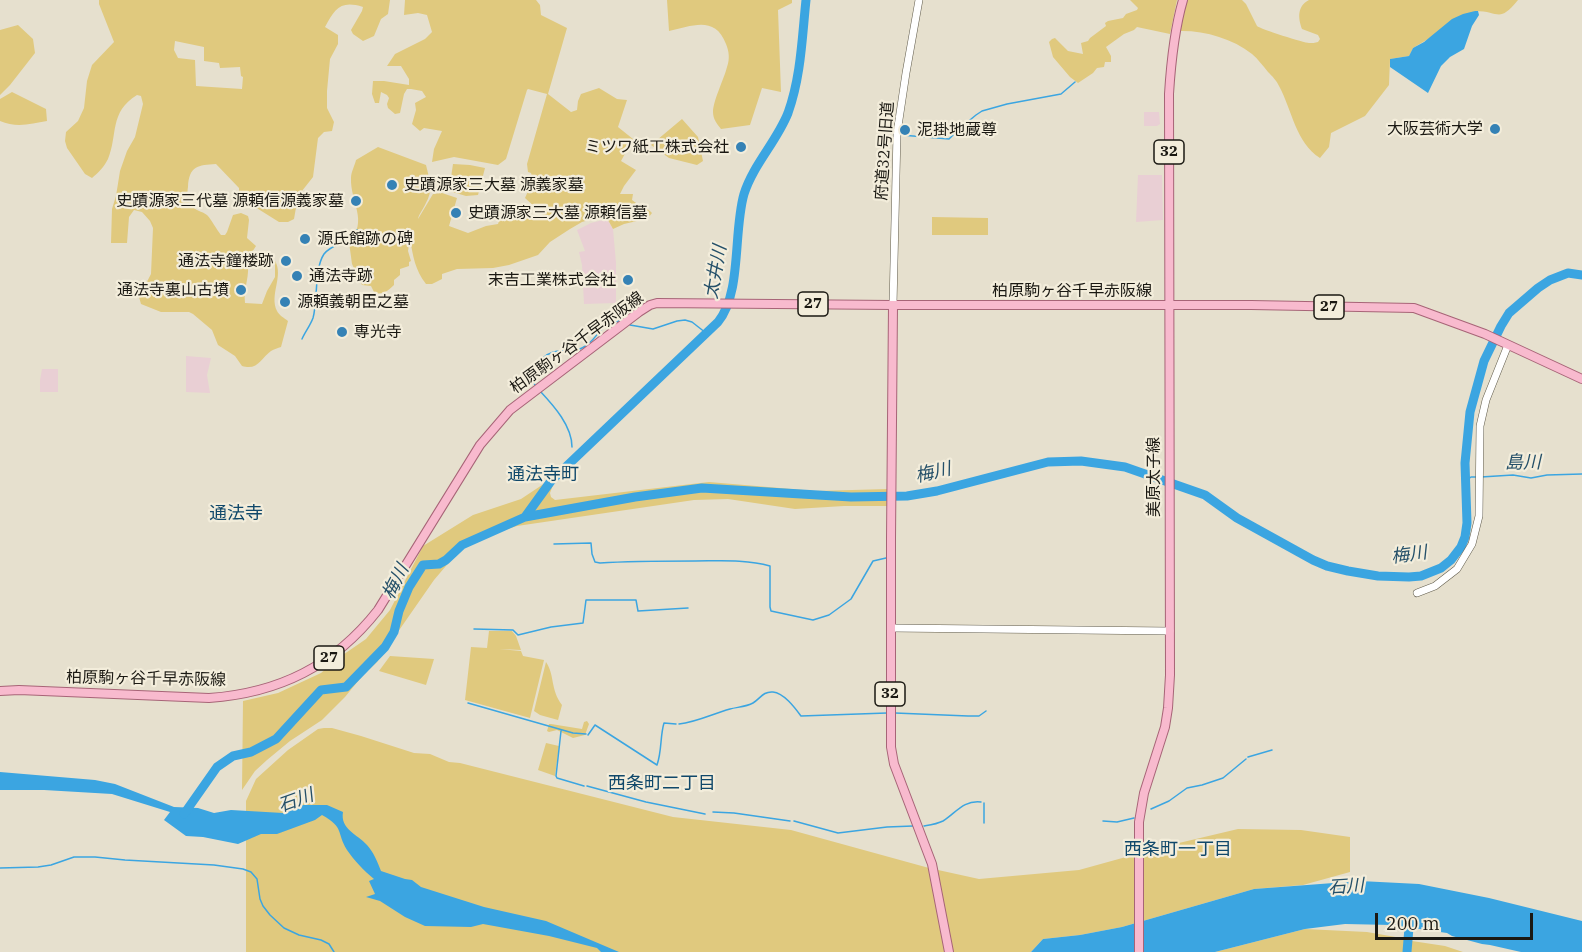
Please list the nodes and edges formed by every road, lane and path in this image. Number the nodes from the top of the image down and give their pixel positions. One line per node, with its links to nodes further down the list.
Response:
1 (919, 0): 3 (street, 府道32号旧道)
2 (1183, 0): 4 (main road, 美原太子線 / 32)
3 (893, 305): 4 (main road, 柏原駒ヶ谷千早赤阪線 / 27); 8 (main road, 32); 10 (main road, 柏原駒ヶ谷千早赤阪線 / 27)
4 (1169, 306): 5 (main road, 柏原駒ヶ谷千早赤阪線 / 27); 9 (main road, 美原太子線 / 32)
5 (1507, 344): 6 (main road, 柏原駒ヶ谷千早赤阪線 / 27); 7 (street)
6 (1582, 379)
7 (1417, 593)
8 (891, 628): 9 (street); 11 (main road, 32)
9 (1170, 631): 12 (main road, 美原太子線 / 32)
10 (0, 691)
11 (949, 952)
12 (1139, 952)

